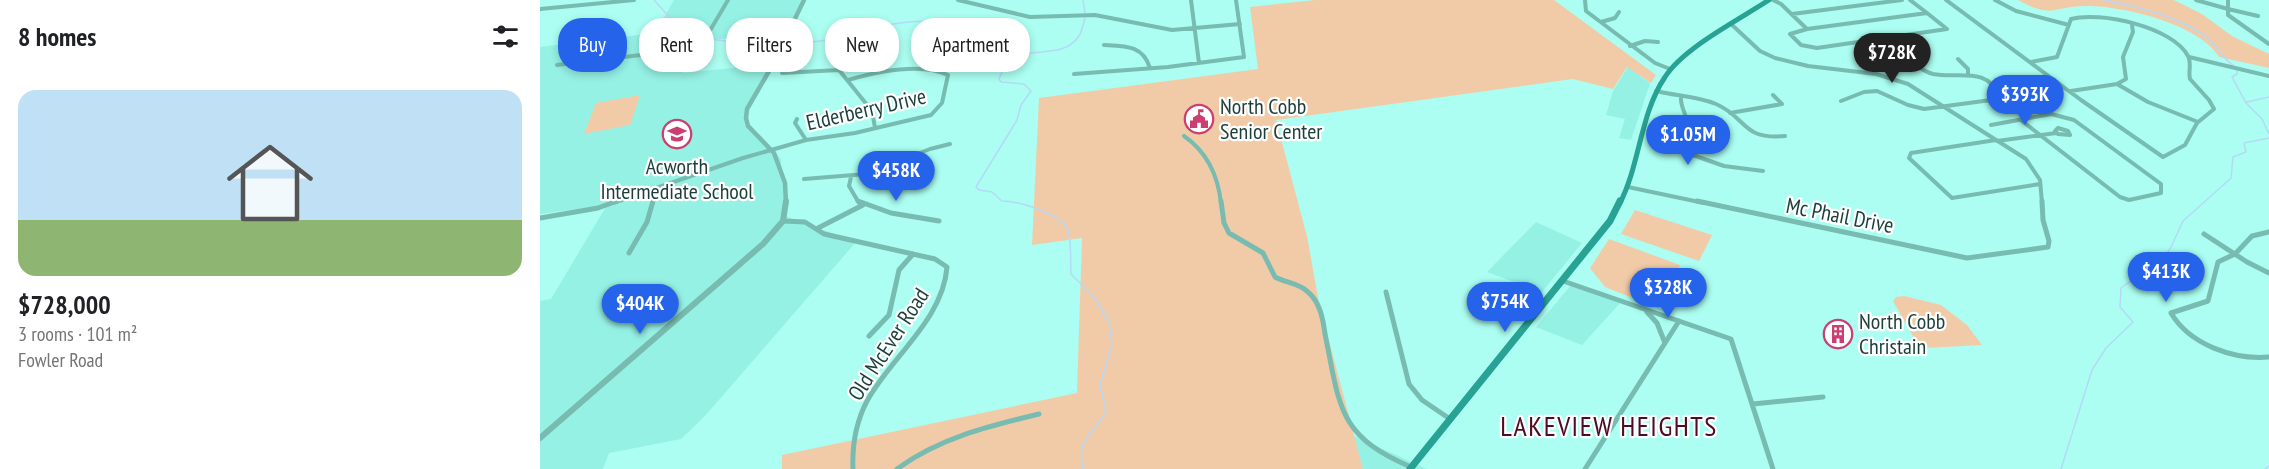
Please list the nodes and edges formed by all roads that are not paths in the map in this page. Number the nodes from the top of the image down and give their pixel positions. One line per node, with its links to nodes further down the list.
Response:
1 (634, 0): 15 (street)
2 (728, 0): 37 (street)
3 (804, 0): 65 (street)
4 (958, 0): 26 (street)
5 (1191, 0): 26 (street)
6 (1236, 0): 22 (street)
7 (1585, 0): 21 (street)
8 (1771, 0): 19 (street); 23 (main road)
9 (1902, 0): 19 (street)
10 (1910, 0): 18 (street)
11 (1946, 0): 34 (street)
12 (1995, 0): 24 (street)
13 (2196, 0): 16 (street)
14 (2228, 0): 16 (street)
15 (540, 9)
16 (2228, 9): 20 (street); 29 (street)
17 (1619, 12): 21 (street)
18 (1928, 13): 27 (street); 27 (street)
19 (1792, 14): 27 (street)
20 (2258, 16)
21 (1600, 22): 31 (street)
22 (1240, 24): 26 (street); 35 (street)
23 (1731, 24): 39 (main road); 51 (street)
24 (2069, 25): 25 (street); 34 (street)
25 (2133, 25): 32 (street); 45 (street)
26 (1195, 28): 35 (street)
27 (1807, 29)
28 (1658, 42): 31 (street)
29 (2269, 44)
30 (1104, 45): 38 (street)
31 (1630, 46): 39 (street)
32 (2189, 57): 43 (street); 55 (street)
33 (1958, 59): 42 (street)
34 (2031, 62): 47 (street)
35 (1199, 63): 38 (street)
36 (1912, 63): 42 (street)
37 (557, 64)
38 (1150, 68): 41 (street)
39 (1670, 69): 46 (main road)
40 (782, 73): 44 (street)
41 (1074, 74)
42 (1968, 74): 51 (street)
43 (2269, 76)
44 (848, 80): 57 (street); 57 (street, Elderberry Drive)
45 (2117, 84): 47 (street); 55 (street)
46 (1656, 91): 49 (street); 70 (main road)
47 (2071, 91): 55 (street)
48 (1773, 95): 52 (street)
49 (1681, 97): 52 (street); 66 (street)
50 (1841, 101): 51 (street)
51 (1947, 107): 63 (street)
52 (1730, 113): 61 (street)
53 (797, 119): 62 (street)
54 (2022, 121): 56 (street); 59 (street); 59 (street)
55 (2198, 122)
56 (1991, 125)
57 (875, 128): 62 (street, Elderberry Drive)
58 (2056, 133): 59 (street)
59 (2040, 135): 63 (street)
60 (1184, 136): 95 (street)
61 (1785, 136)
62 (806, 140): 65 (street, Elderberry Drive)
63 (1996, 140): 69 (street); 69 (street)
64 (950, 144): 67 (street)
65 (771, 150): 71 (street, Elderberry Drive); 74 (street)
66 (1763, 171)
67 (851, 177): 68 (street); 72 (street)
68 (804, 179)
69 (2040, 184): 70 (street, Mc Phail Drive)
70 (1628, 187): 83 (main road)
71 (651, 190): 73 (street, Elderberry Drive); 79 (street)
72 (863, 205): 75 (street); 76 (street)
73 (540, 218)
74 (783, 221): 76 (street, Old McEver Road); 94 (street)
75 (939, 221)
76 (818, 228): 80 (street, Old McEver Road)
77 (2269, 232): 81 (street)
78 (2204, 234): 81 (street)
79 (629, 253)
80 (913, 254): 87 (street); 96 (street, Old McEver Road)
81 (2235, 254): 82 (street); 89 (street)
82 (2269, 273)
83 (1563, 281): 85 (street); 93 (main road)
84 (1386, 292): 93 (street)
85 (1646, 310): 86 (street); 88 (street)
86 (1679, 321): 88 (street); 91 (street)
87 (869, 336)
88 (1665, 343): 98 (street)
89 (2269, 357)
90 (1823, 397): 91 (street)
91 (1753, 404): 99 (street)
92 (1039, 414): 97 (street)
93 (1450, 419): 95 (main road)
94 (540, 438)
95 (1412, 468)
96 (853, 469)
97 (897, 469)
98 (1585, 469)
99 (1773, 469)

